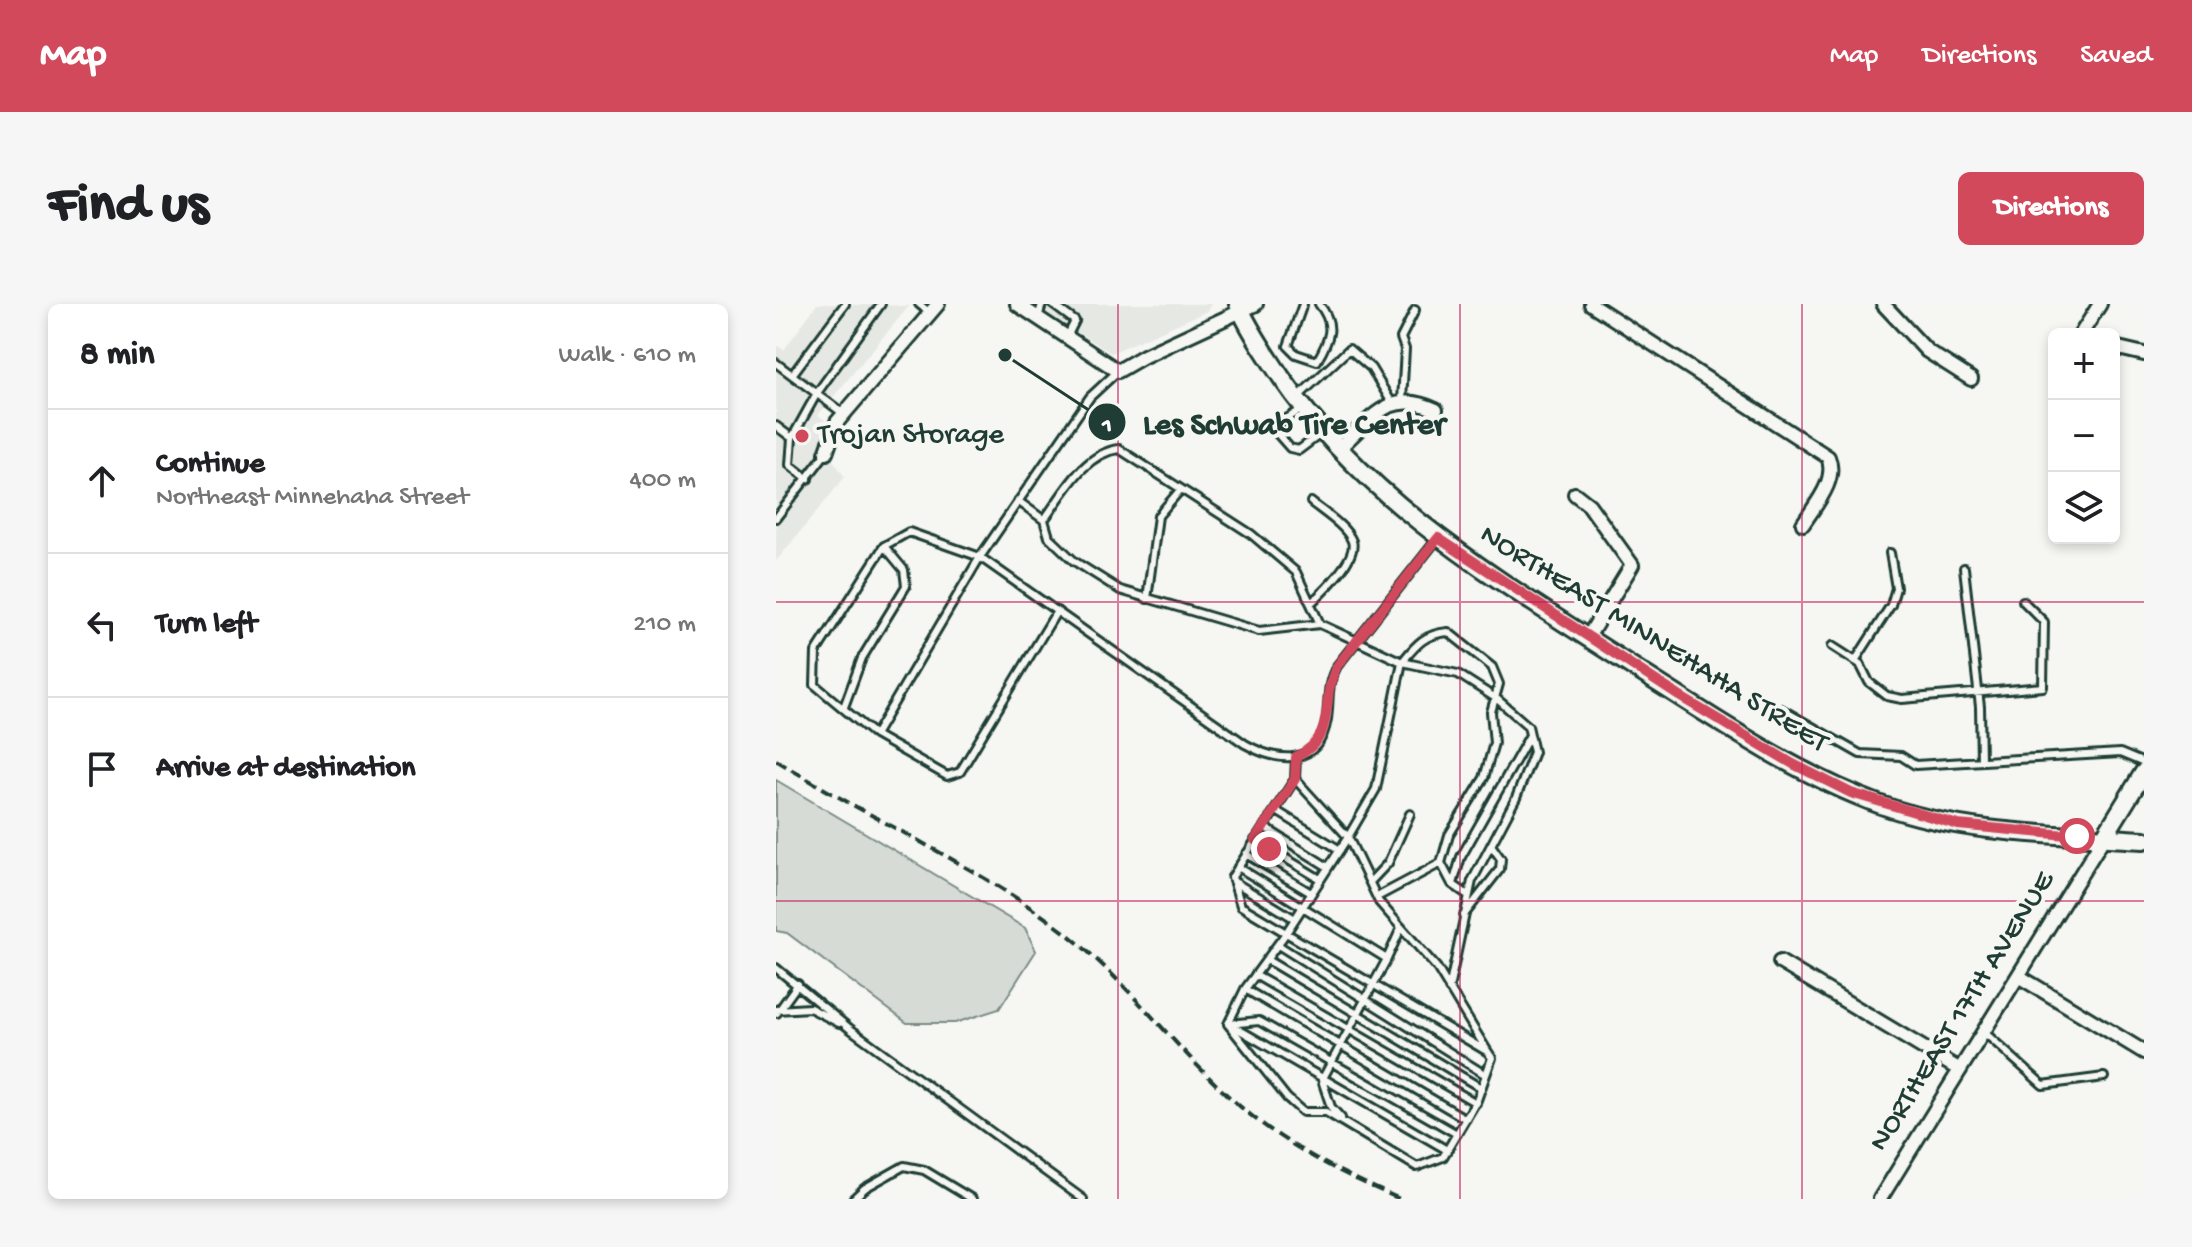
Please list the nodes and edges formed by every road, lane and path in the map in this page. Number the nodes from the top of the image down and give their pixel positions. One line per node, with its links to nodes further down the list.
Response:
1 (845, 304): 24 (lane)
2 (881, 304): 26 (lane)
3 (919, 304): 13 (lane)
4 (1017, 304): 15 (street)
5 (1042, 304): 15 (lane)
6 (1052, 304): 17 (lane)
7 (1303, 304): 18 (lane)
8 (1319, 304): 18 (lane)
9 (1591, 304): 43 (street)
10 (1883, 304): 25 (street)
11 (2100, 304): 16 (street)
12 (1245, 306): 20 (main road, NORTHEAST MINNEHAHA STREET); 23 (street)
13 (934, 308): 30 (street)
14 (1415, 310): 27 (lane)
15 (1038, 318): 17 (street)
16 (2085, 328)
17 (1067, 337): 23 (street)
18 (1288, 346): 20 (lane)
19 (2120, 348): 21 (street)
20 (1265, 352): 28 (main road, NORTHEAST MINNEHAHA STREET)
21 (2144, 354)
22 (776, 363): 24 (lane)
23 (1118, 371): 39 (lane)
24 (792, 375): 26 (lane)
25 (1971, 379)
26 (817, 393): 30 (lane); 33 (lane)
27 (1397, 402): 28 (lane); 29 (street); 34 (street)
28 (1300, 403): 32 (main road, NORTHEAST MINNEHAHA STREET); 32 (lane)
29 (1436, 410)
30 (844, 414): 35 (street)
31 (776, 426): 33 (lane)
32 (1323, 432): 34 (main road, NORTHEAST MINNEHAHA STREET)
33 (792, 438): 36 (lane)
34 (1338, 449): 44 (main road, NORTHEAST MINNEHAHA STREET)
35 (826, 453): 36 (lane)
36 (808, 479): 41 (lane)
37 (1181, 489): 42 (lane); 49 (lane); 51 (lane)
38 (1575, 494): 54 (street)
39 (1018, 501): 42 (lane); 47 (lane)
40 (1311, 502): 51 (lane)
41 (776, 518)
42 (1044, 520): 49 (lane)
43 (1803, 524)
44 (1438, 538): 54 (main road, NORTHEAST MINNEHAHA STREET); 55 (lane)
45 (884, 546): 47 (lane); 61 (lane); 61 (lane)
46 (1890, 553): 57 (lane)
47 (980, 557): 52 (lane); 63 (lane)
48 (1964, 568): 59 (lane)
49 (1147, 599): 53 (lane)
50 (2023, 601): 59 (lane)
51 (1311, 603): 53 (lane)
52 (1057, 611): 63 (lane); 65 (lane)
53 (1320, 624): 55 (lane)
54 (1588, 637): 74 (main road, NORTHEAST MINNEHAHA STREET)
55 (1355, 643): 58 (lane); 65 (lane)
56 (1832, 646): 57 (lane)
57 (1855, 661): 59 (lane)
58 (1402, 662): 60 (lane); 60 (lane); 73 (lane)
59 (1979, 694): 66 (lane)
60 (1497, 699): 64 (lane); 80 (lane)
61 (844, 707): 63 (lane)
62 (1781, 709): 66 (lane)
63 (875, 735)
64 (1530, 735): 77 (lane); 86 (lane)
65 (1296, 757): 69 (lane)
66 (1981, 761): 67 (lane)
67 (2144, 763)
68 (2144, 772): 74 (main road, NORTHEAST 17TH AVENUE)
69 (1295, 779): 70 (lane); 73 (lane)
70 (1275, 810): 72 (lane); 78 (lane)
71 (1410, 814): 85 (lane)
72 (1264, 827): 75 (lane); 82 (lane)
73 (1348, 837): 78 (lane); 85 (lane)
74 (2104, 837): 76 (main road, NORTHEAST MINNEHAHA STREET); 101 (street, NORTHEAST 17TH AVENUE)
75 (1255, 840): 79 (lane); 83 (lane)
76 (2144, 840)
77 (1491, 845): 88 (lane); 91 (lane)
78 (1340, 850): 82 (lane)
79 (1246, 854): 81 (lane); 87 (lane)
80 (1441, 863): 86 (lane); 89 (lane)
81 (1238, 867): 84 (lane); 90 (lane)
82 (1328, 867): 83 (lane)
83 (1320, 879): 87 (lane)
84 (1233, 881): 92 (lane); 94 (lane)
85 (1370, 882): 89 (lane)
86 (1453, 884): 88 (lane)
87 (1311, 893): 90 (lane)
88 (1468, 895): 91 (lane)
89 (1377, 897): 93 (lane)
90 (1301, 909): 92 (lane); 96 (lane)
91 (1464, 915): 105 (lane)
92 (1295, 919): 94 (lane)
93 (1401, 928): 96 (lane); 105 (lane)
94 (1286, 933): 95 (lane); 103 (lane)
95 (1278, 945): 97 (lane); 106 (lane)
96 (1387, 959): 103 (lane)
97 (1267, 960): 100 (lane); 108 (lane)
98 (1780, 962): 117 (street)
99 (776, 968): 102 (lane)
100 (1255, 975): 104 (lane); 111 (lane)
101 (2020, 977): 112 (street, NORTHEAST 17TH AVENUE); 115 (street)
102 (798, 984): 107 (lane); 110 (lane)
103 (1375, 984): 106 (lane); 114 (lane)
104 (1245, 989): 109 (lane); 113 (lane)
105 (1449, 989): 114 (lane)
106 (1367, 1000): 108 (lane); 118 (lane)
107 (776, 1012): 110 (lane)
108 (1359, 1015): 111 (lane); 121 (lane)
109 (1228, 1024): 116 (lane); 120 (lane); 124 (lane)
110 (849, 1028): 129 (lane)
111 (1350, 1031): 113 (lane); 122 (lane)
112 (1985, 1033): 117 (street, NORTHEAST 17TH AVENUE); 119 (lane)
113 (1341, 1046): 116 (lane); 123 (lane)
114 (1488, 1052): 118 (lane)
115 (2144, 1052)
116 (1332, 1062): 120 (lane); 125 (lane)
117 (1960, 1070): 130 (street, NORTHEAST 17TH AVENUE)
118 (1486, 1075): 121 (lane)
119 (2104, 1077)
120 (1322, 1080): 124 (lane); 126 (lane)
121 (1481, 1088): 122 (lane)
122 (1476, 1103): 123 (lane)
123 (1466, 1119): 125 (lane)
124 (1345, 1124): 126 (lane)
125 (1457, 1134): 126 (lane)
126 (1447, 1150)
127 (853, 1199): 128 (lane)
128 (972, 1199)
129 (1083, 1199)
130 (1880, 1199)

